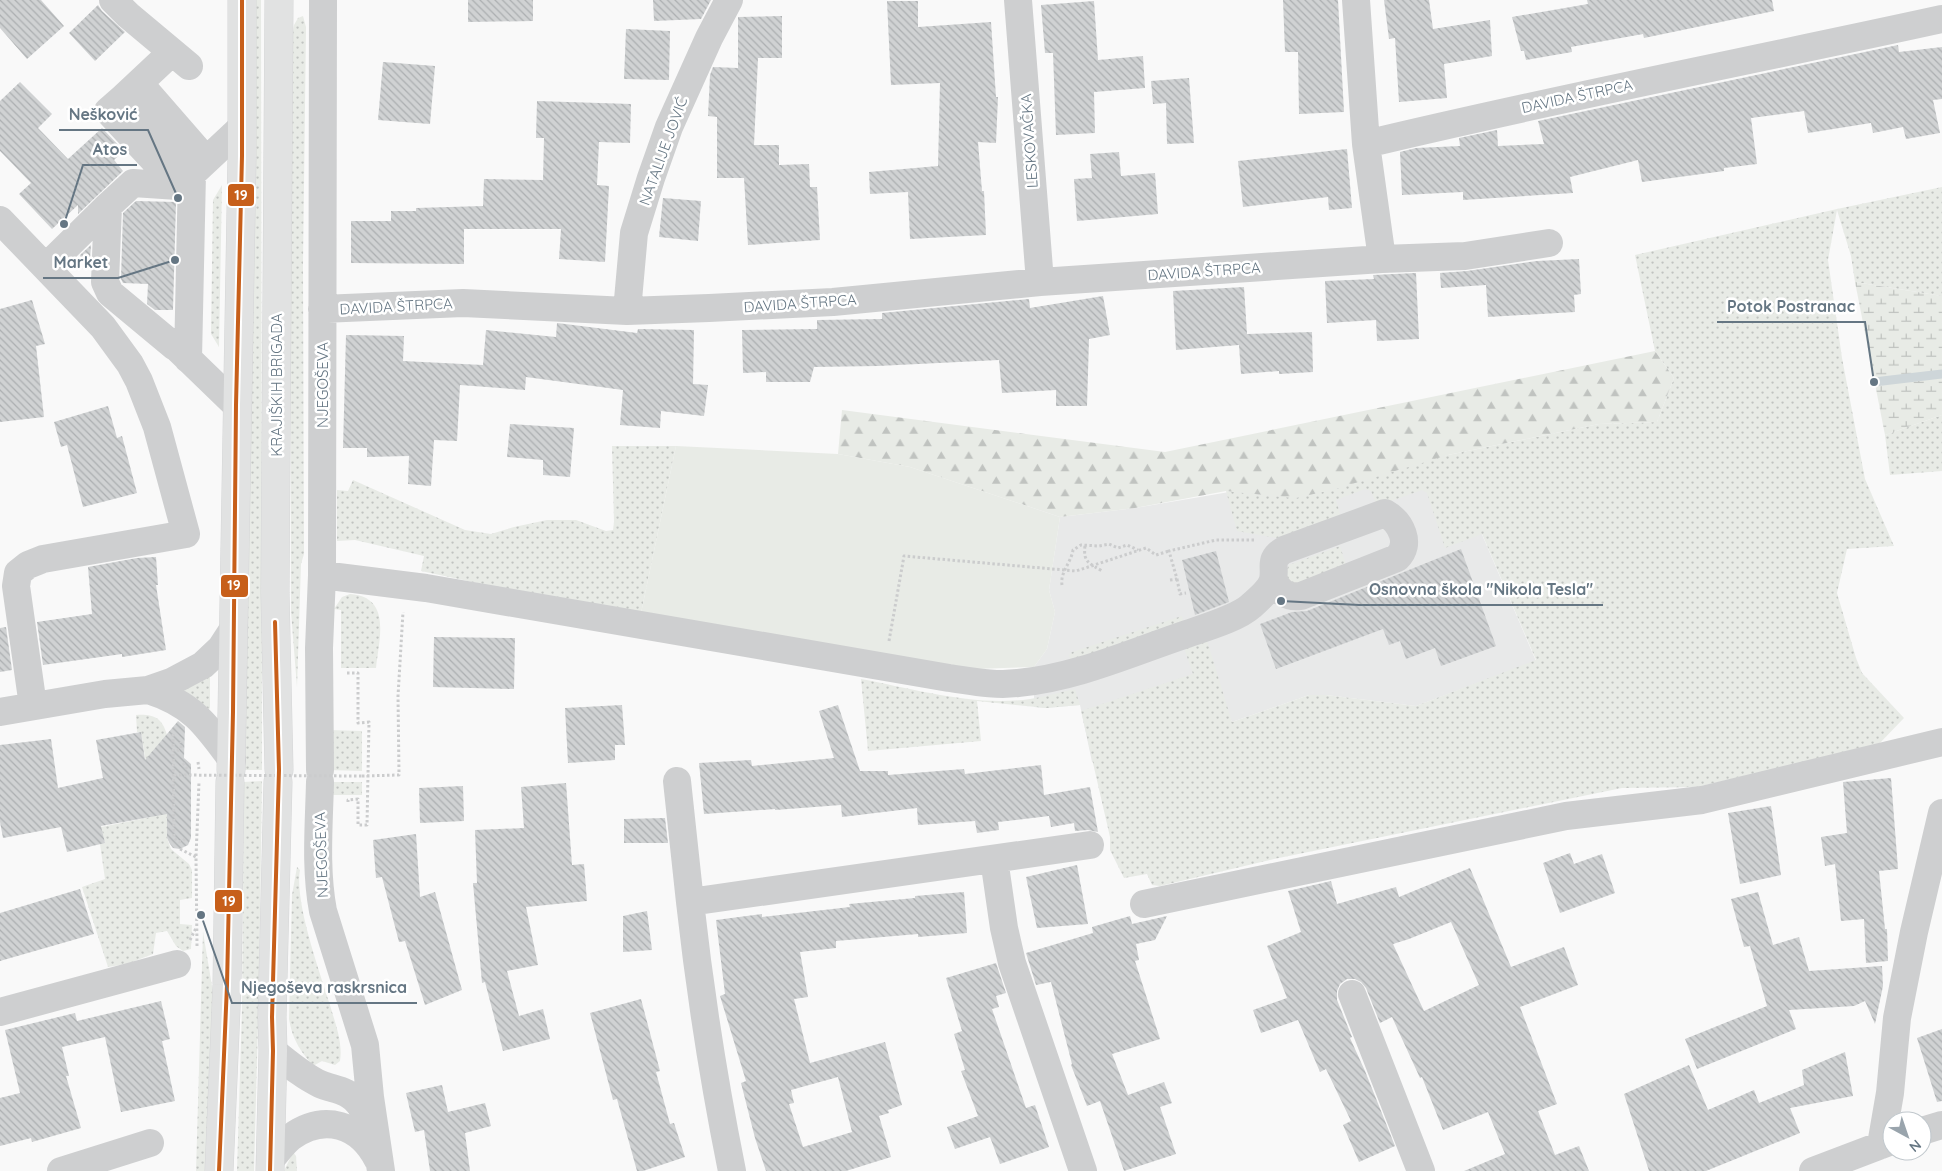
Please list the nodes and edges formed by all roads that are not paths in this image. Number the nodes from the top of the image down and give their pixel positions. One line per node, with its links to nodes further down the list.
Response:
1 (113, 0): 9 (street)
2 (242, 0): 10 (main road)
3 (279, 0): 40 (main road, KRAJIŠKIH BRIGADA)
4 (323, 0): 19 (street, NJEGOŠEVA)
5 (729, 0): 20 (street, NATALIJE JOVIĆ)
6 (1018, 0): 18 (street, LESKOVAČKA)
7 (1356, 0): 11 (street)
8 (1942, 19): 11 (street, DAVIDA ŠTRPCA)
9 (131, 90): 12 (street); 12 (street)
10 (242, 127): 12 (street); 22 (main road)
11 (1366, 144): 16 (street)
12 (192, 173): 13 (street); 21 (street)
13 (108, 206): 17 (street); 21 (street)
14 (0, 220): 17 (street)
15 (1549, 243): 16 (street, DAVIDA ŠTRPCA)
16 (1382, 259): 18 (street, DAVIDA ŠTRPCA)
17 (46, 267): 27 (street)
18 (1040, 282): 20 (street, DAVIDA ŠTRPCA)
19 (322, 309): 20 (street, DAVIDA ŠTRPCA); 23 (street, NJEGOŠEVA)
20 (627, 311)
21 (182, 353): 22 (street)
22 (236, 405): 25 (main road)
23 (322, 575): 24 (street); 42 (street, NJEGOŠEVA)
24 (1279, 587)
25 (234, 628): 26 (street); 30 (main road)
26 (148, 690): 27 (street); 30 (street)
27 (33, 706): 28 (street)
28 (0, 712)
29 (1942, 742): 36 (street)
30 (231, 770): 48 (main road)
31 (677, 781): 35 (street)
32 (1942, 813): 41 (street)
33 (1090, 845): 34 (street)
34 (994, 858): 35 (street); 50 (street)
35 (690, 902): 49 (street)
36 (1144, 904)
37 (177, 964): 39 (street)
38 (1352, 994): 51 (street)
39 (0, 1012)
40 (273, 1051): 42 (street, NJEGOŠEVA); 45 (main road, KRAJIŠKIH BRIGADA)
41 (1889, 1111)
42 (374, 1132): 46 (street, NJEGOŠEVA)
43 (150, 1143): 47 (street)
44 (1882, 1145): 52 (street)
45 (270, 1166): 46 (street, NJEGOŠEVA)
46 (380, 1167)
47 (61, 1171)
48 (219, 1171)
49 (732, 1171)
50 (1083, 1171)
51 (1421, 1171)
52 (1813, 1171)

